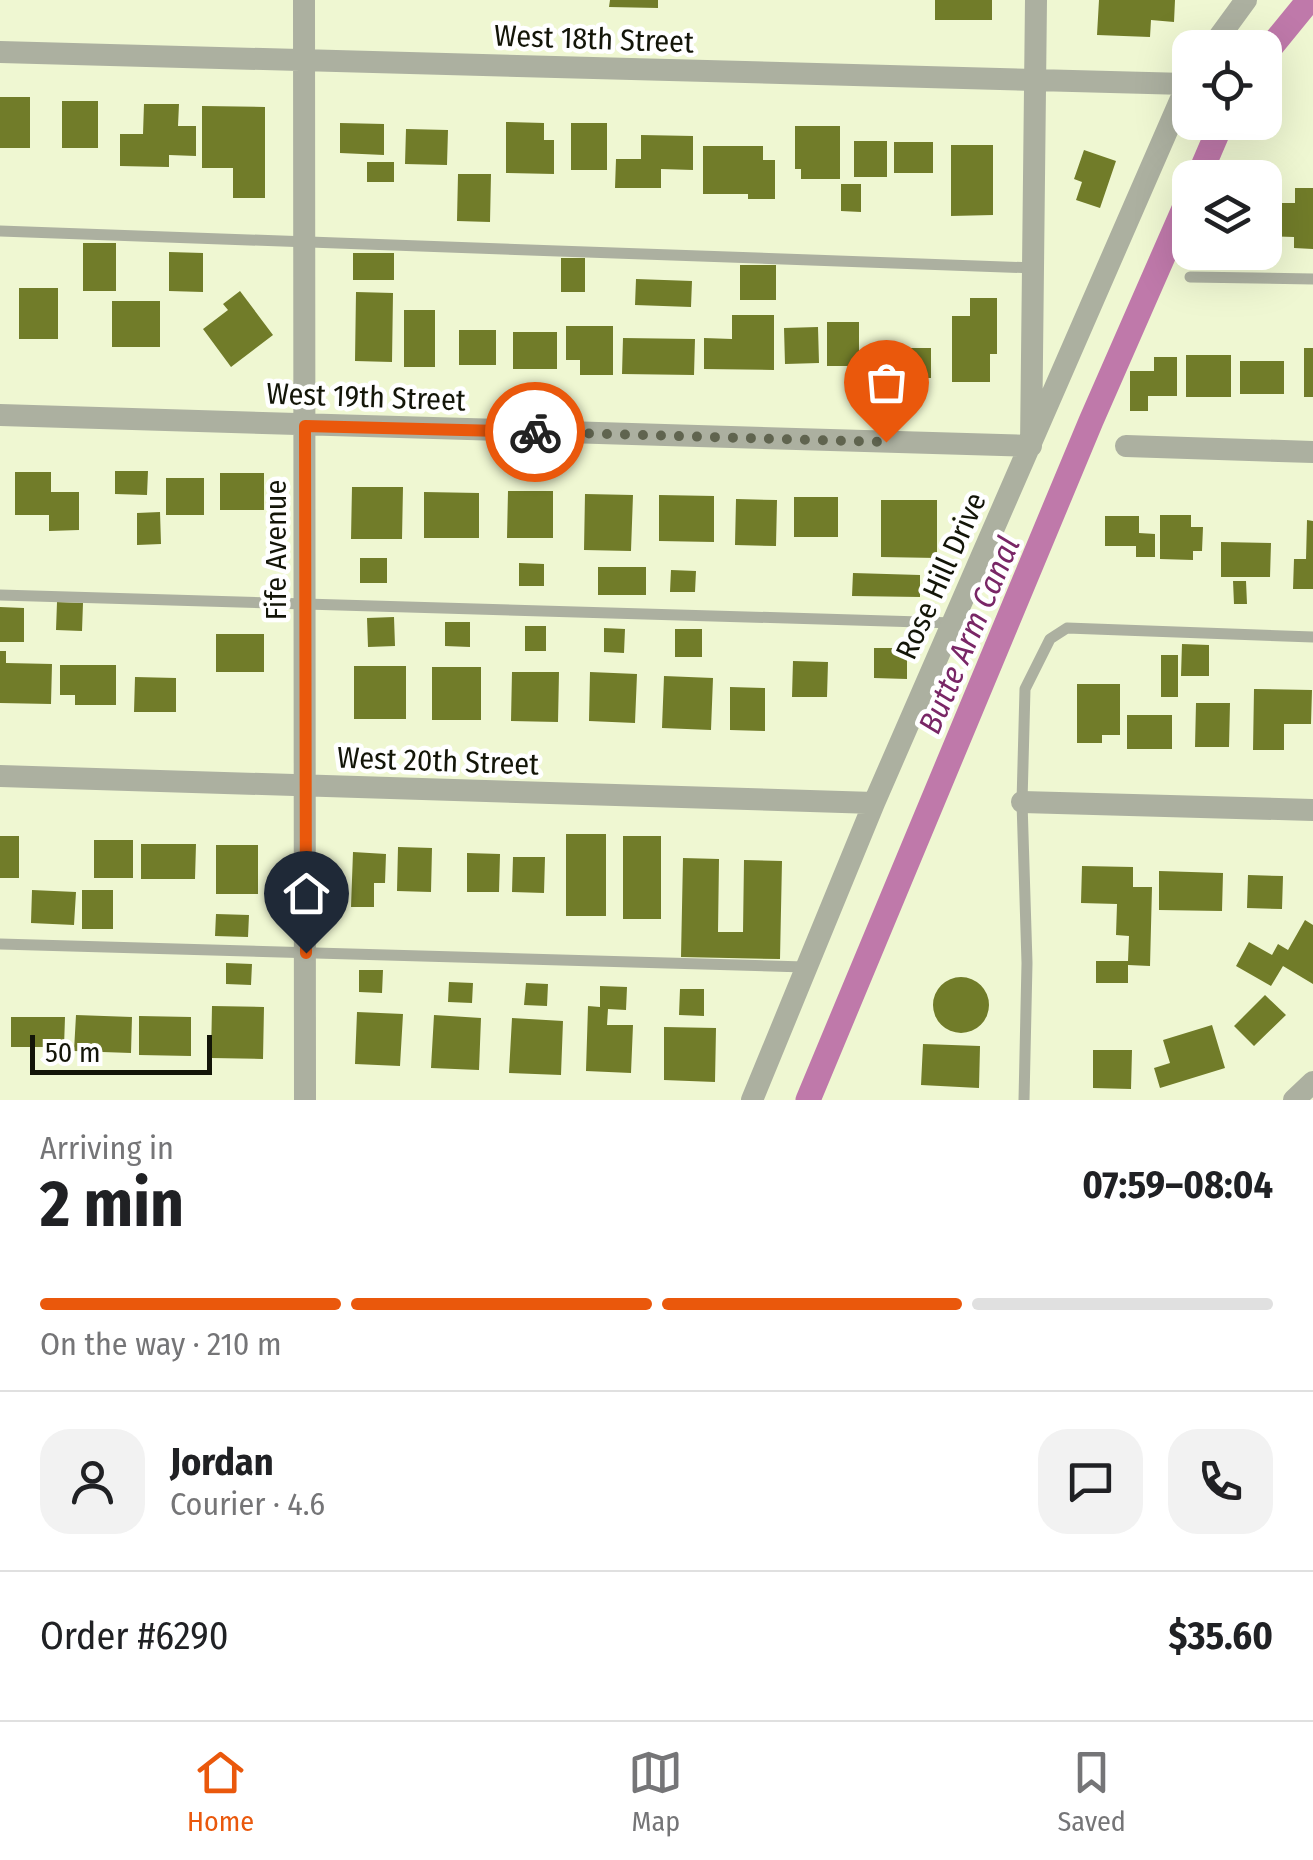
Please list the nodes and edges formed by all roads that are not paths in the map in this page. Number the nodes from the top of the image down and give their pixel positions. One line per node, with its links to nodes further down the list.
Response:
1 (304, 0): 6 (street, Fife Avenue)
2 (1036, 0): 7 (street)
3 (1246, 0): 4 (street)
4 (1224, 30)
5 (0, 52): 6 (street, West 18th Street)
6 (305, 61): 7 (street, West 18th Street); 11 (street, Fife Avenue)
7 (1036, 80): 8 (street, West 18th Street); 12 (street)
8 (1172, 81)
9 (1172, 118): 17 (street, Rose Hill Drive)
10 (0, 232): 11 (lane)
11 (304, 242): 12 (lane); 16 (street, Fife Avenue)
12 (1035, 268): 17 (street)
13 (1190, 276): 14 (lane)
14 (1313, 279)
15 (0, 415): 16 (street, West 19th Street)
16 (305, 426): 17 (street, West 19th Street); 21 (street, Fife Avenue)
17 (1030, 446): 22 (street, Rose Hill Drive)
18 (1126, 446): 19 (street)
19 (1313, 452)
20 (0, 595): 21 (lane)
21 (306, 606): 22 (lane); 25 (street, Fife Avenue)
22 (954, 623): 27 (street, Rose Hill Drive)
23 (1313, 636): 26 (lane)
24 (0, 776): 25 (street, West 20th Street)
25 (307, 787): 27 (street, West 20th Street); 30 (street, Fife Avenue)
26 (1022, 802): 28 (street); 35 (lane)
27 (874, 803): 31 (street, Rose Hill Drive)
28 (1313, 810)
29 (0, 944): 30 (lane)
30 (306, 953): 31 (lane); 33 (street, Fife Avenue)
31 (805, 967): 34 (street, Rose Hill Drive)
32 (1313, 1082): 36 (street)
33 (305, 1100)
34 (752, 1100)
35 (1024, 1100)
36 (1294, 1100)

